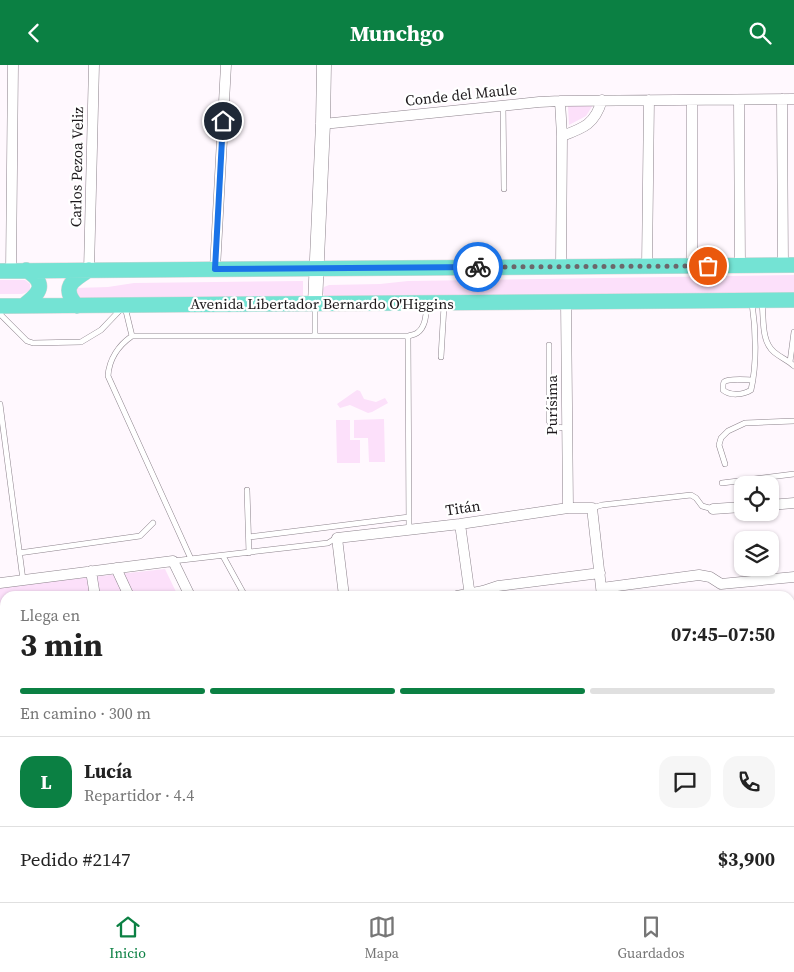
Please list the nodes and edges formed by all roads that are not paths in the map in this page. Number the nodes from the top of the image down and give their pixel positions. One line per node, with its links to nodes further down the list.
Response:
1 (13, 65): 24 (street)
2 (94, 65): 23 (street, Carlos Pezoa Veliz)
3 (226, 65): 21 (street)
4 (324, 65): 13 (main road)
5 (782, 99): 6 (street, Conde del Maule); 10 (street, Conde del Maule); 17 (street)
6 (794, 99)
7 (602, 100): 8 (street, Conde del Maule); 11 (street, Conde del Maule); 14 (street)
8 (649, 100): 9 (street, Conde del Maule); 18 (street)
9 (692, 100): 10 (street, Conde del Maule); 19 (street)
10 (739, 100): 16 (street)
11 (560, 101): 12 (street, Conde del Maule); 14 (street)
12 (503, 106): 13 (street, Conde del Maule); 15 (lane)
13 (323, 124): 22 (main road)
14 (562, 136): 20 (street)
15 (504, 189)
16 (740, 265): 17 (main road); 19 (main road)
17 (789, 265)
18 (648, 266): 19 (main road); 20 (main road)
19 (692, 266)
20 (561, 267): 22 (main road)
21 (215, 269): 22 (main road); 23 (main road)
22 (316, 269): 30 (main road)
23 (89, 270): 24 (main road); 34 (main road)
24 (12, 271): 33 (main road)
25 (756, 300): 26 (main road, Avenida Libertador Bernardo O'Higgins); 27 (main road, Avenida Libertador Bernardo O'Higgins); 42 (lane); 43 (lane)
26 (794, 300)
27 (566, 302): 29 (main road, Avenida Libertador Bernardo O'Higgins); 46 (street, Purísima)
28 (427, 303): 29 (main road, Avenida Libertador Bernardo O'Higgins); 30 (main road, Avenida Libertador Bernardo O'Higgins); 39 (lane)
29 (444, 303): 41 (lane)
30 (315, 304): 31 (main road, Avenida Libertador Bernardo O'Higgins); 38 (lane)
31 (125, 305): 34 (main road, Avenida Libertador Bernardo O'Higgins); 35 (lane); 37 (lane)
32 (0, 306): 33 (main road, Avenida Libertador Bernardo O'Higgins)
33 (23, 306): 34 (main road, Avenida Libertador Bernardo O'Higgins)
34 (77, 306)
35 (0, 314)
36 (794, 332): 42 (lane)
37 (132, 335): 38 (lane); 66 (lane)
38 (315, 336): 39 (lane)
39 (408, 336): 57 (lane)
40 (549, 345): 46 (lane)
41 (441, 357)
42 (793, 363)
43 (753, 380): 43 (lane)
44 (0, 404): 63 (lane)
45 (794, 421): 47 (lane)
46 (567, 428): 53 (street, Purísima)
47 (725, 464)
48 (794, 474): 49 (lane)
49 (722, 483)
50 (247, 490): 61 (lane)
51 (794, 503): 52 (street)
52 (779, 504)
53 (568, 508): 54 (street, Titán); 59 (street, Titán)
54 (592, 508): 56 (lane); 70 (street)
55 (734, 508): 56 (street)
56 (713, 509)
57 (409, 517): 60 (lane); 61 (lane)
58 (152, 523): 63 (lane)
59 (460, 524): 60 (street, Titán); 79 (street)
60 (409, 530): 62 (street, Titán)
61 (249, 537): 64 (lane)
62 (337, 538): 64 (lane); 78 (street)
63 (19, 553): 72 (lane)
64 (249, 553): 65 (lane)
65 (223, 556): 66 (lane); 77 (lane)
66 (191, 559): 67 (lane)
67 (173, 561): 68 (street); 76 (street)
68 (116, 568): 69 (street); 75 (street)
69 (91, 571): 72 (street); 74 (street)
70 (600, 573): 80 (street); 81 (street)
71 (794, 577): 82 (street)
72 (23, 580): 73 (street)
73 (0, 583)
74 (94, 591)
75 (127, 591)
76 (188, 591)
77 (242, 591)
78 (343, 591)
79 (469, 591)
80 (483, 591)
81 (602, 591)
82 (608, 591)

